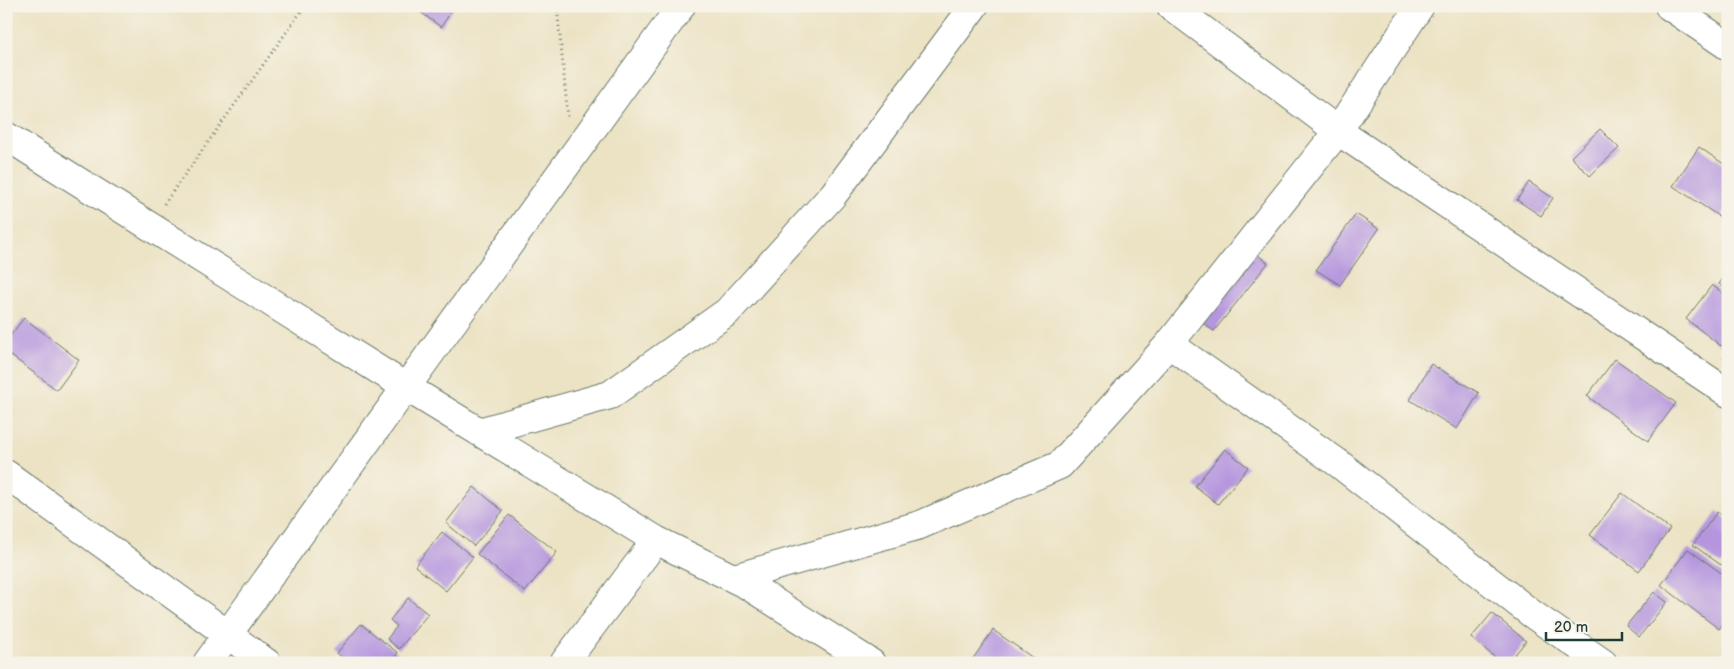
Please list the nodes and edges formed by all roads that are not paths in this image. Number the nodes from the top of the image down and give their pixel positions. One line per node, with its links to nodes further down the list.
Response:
1 (681, 6): 10 (street)
2 (974, 6): 12 (street)
3 (1171, 6): 7 (street)
4 (1420, 6): 7 (street)
5 (1669, 6): 6 (street)
6 (1728, 46)
7 (1338, 131): 9 (street); 11 (street)
8 (6, 136): 10 (street)
9 (1169, 344): 15 (street); 21 (street)
10 (406, 387): 12 (street); 16 (street)
11 (1728, 393)
12 (479, 432): 14 (street)
13 (6, 474): 16 (street)
14 (656, 540): 15 (street); 19 (street)
15 (734, 578): 20 (street)
16 (228, 635): 17 (street); 18 (street)
17 (208, 663)
18 (266, 663)
19 (564, 663)
20 (870, 663)
21 (1603, 663)

